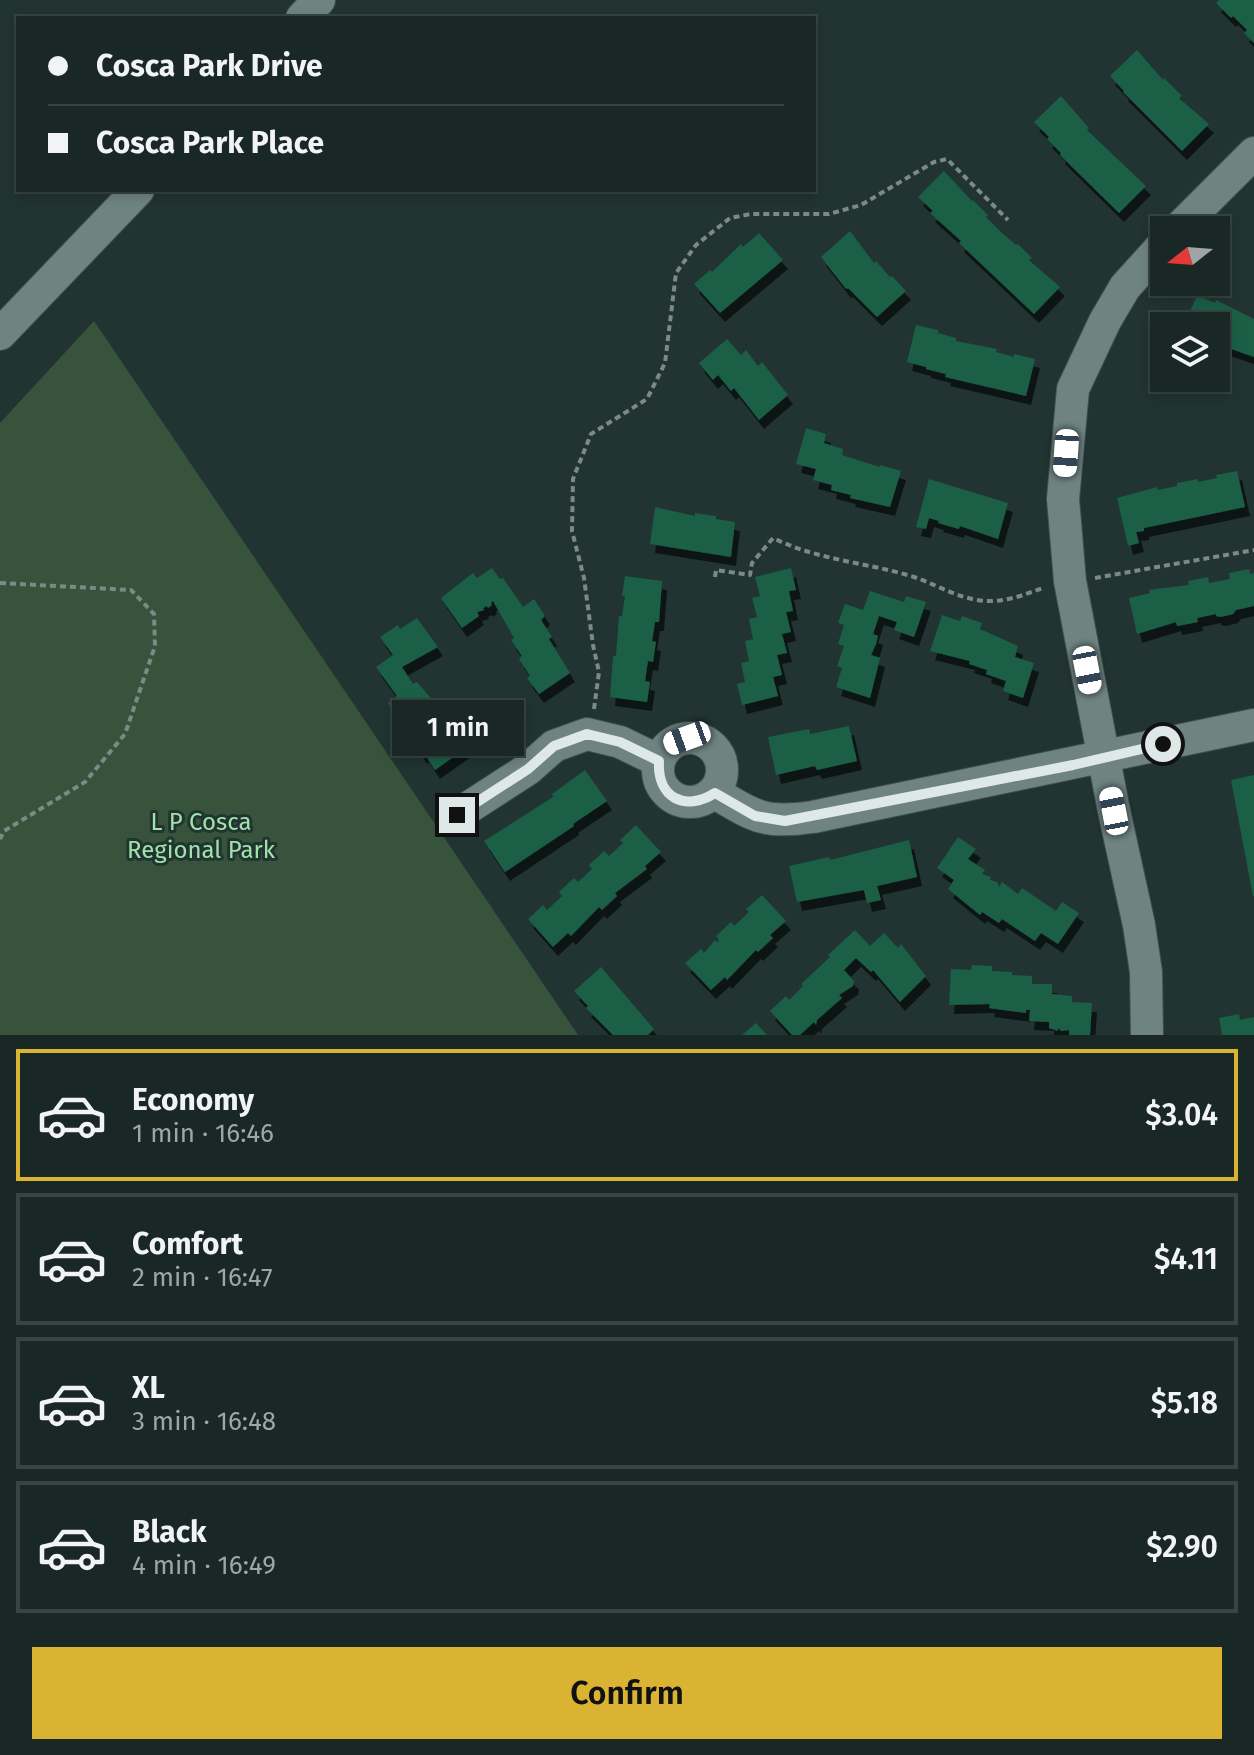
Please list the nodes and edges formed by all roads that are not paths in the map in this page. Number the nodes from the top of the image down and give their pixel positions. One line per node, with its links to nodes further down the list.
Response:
1 (319, 0): 2 (street)
2 (304, 16)
3 (1254, 153): 5 (street)
4 (136, 192): 7 (street)
5 (1191, 216)
6 (1150, 259): 9 (street)
7 (0, 334)
8 (1254, 725): 9 (street)
9 (1104, 758): 11 (street); 13 (street)
10 (659, 761): 11 (street); 11 (street); 12 (street)
11 (715, 793)
12 (457, 815)
13 (1147, 1035)

